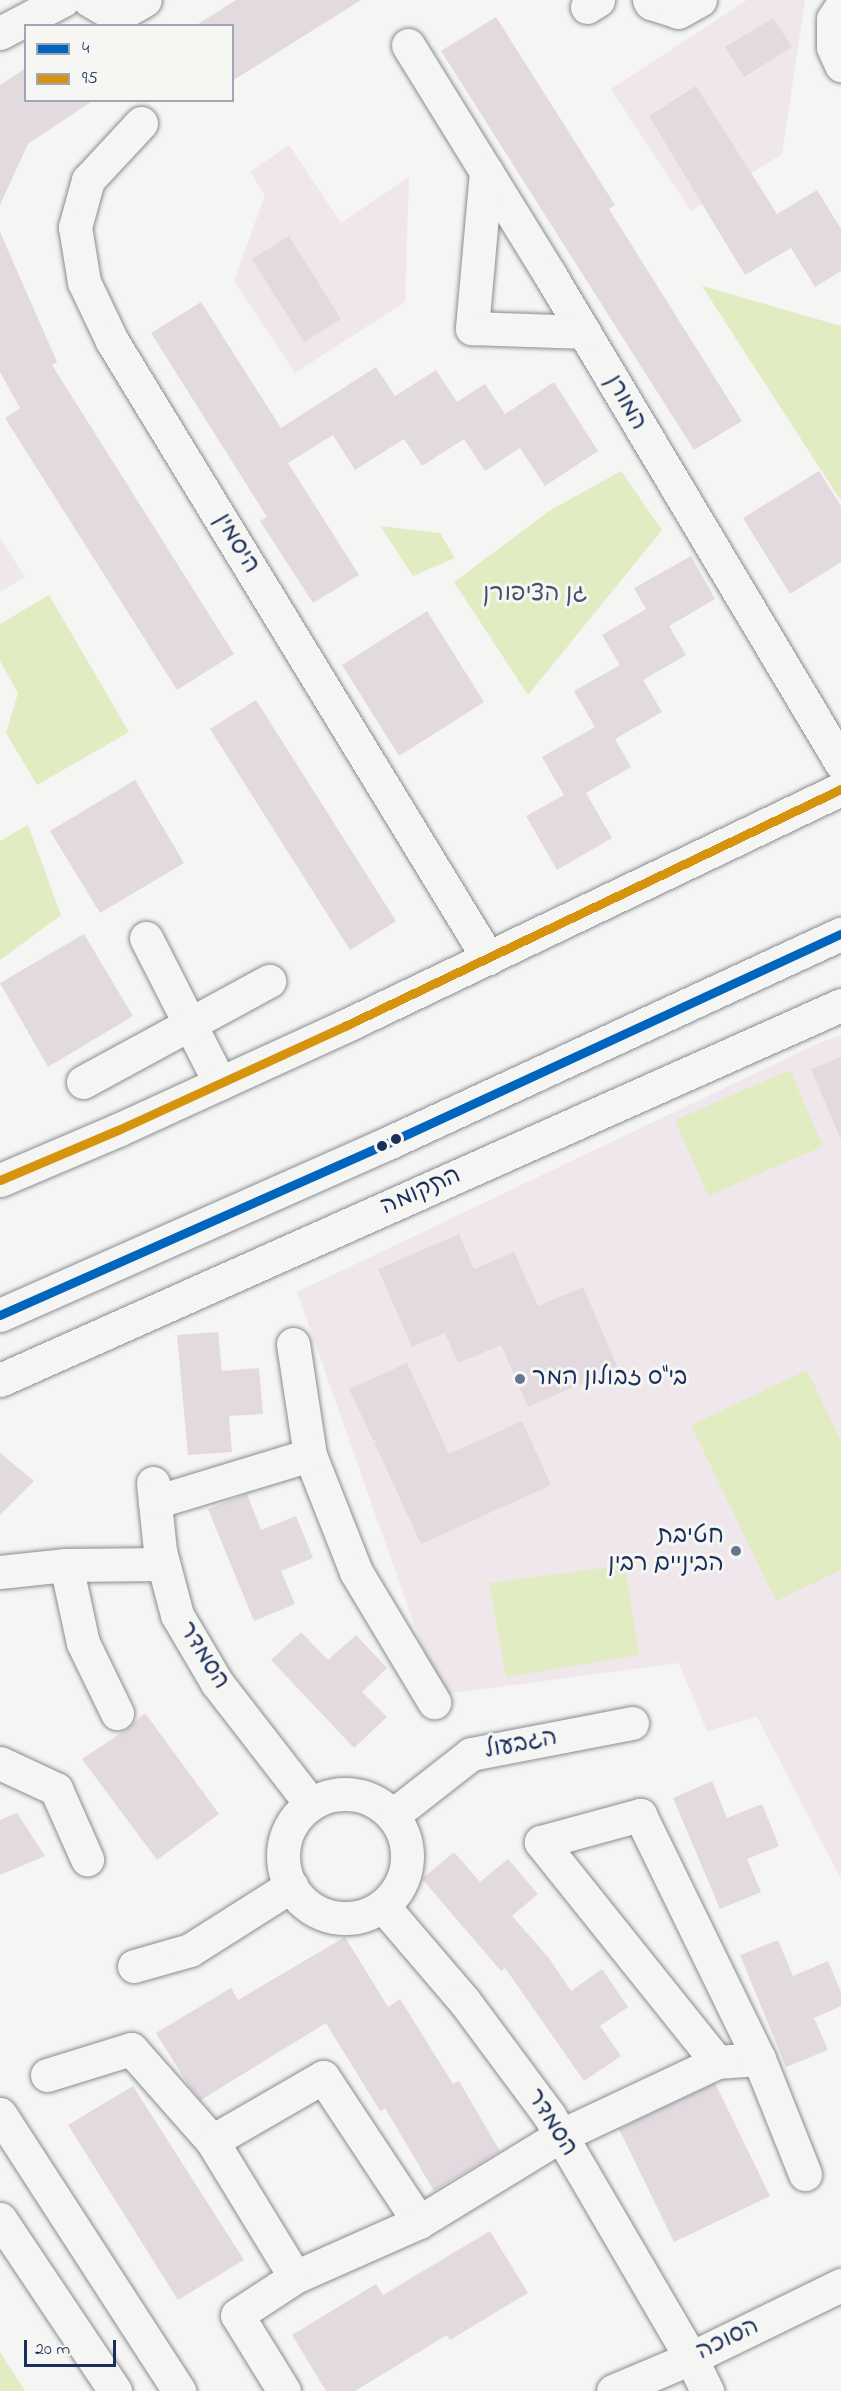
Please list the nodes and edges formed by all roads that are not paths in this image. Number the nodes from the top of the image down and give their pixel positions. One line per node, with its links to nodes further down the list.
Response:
1 (63, 0): 7 (street)
2 (89, 0): 3 (street)
3 (145, 0)
4 (649, 0): 5 (street)
5 (700, 0)
6 (841, 7): 9 (street)
7 (0, 33)
8 (408, 45): 11 (street, המורן)
9 (841, 65)
10 (141, 123): 17 (street, היסמין)
11 (486, 171): 12 (street, המורן); 12 (street)
12 (584, 332): 13 (street, המורן)
13 (841, 763)
14 (841, 789): 17 (street)
15 (839, 934): 24 (street)
16 (146, 938): 20 (street)
17 (488, 958): 22 (street)
18 (269, 981): 20 (street)
19 (841, 1005): 26 (street, התקומה)
20 (191, 1025): 21 (street); 22 (street)
21 (83, 1082)
22 (220, 1083): 23 (street)
23 (0, 1180)
24 (0, 1315)
25 (293, 1344): 27 (street)
26 (0, 1380)
27 (310, 1455): 28 (street, הסמדר); 31 (street)
28 (163, 1564): 29 (street); 35 (street, הסמדר)
29 (66, 1565): 30 (street); 32 (street)
30 (0, 1572)
31 (434, 1702)
32 (117, 1713)
33 (633, 1723): 36 (street, הגבעול)
34 (0, 1763): 37 (street)
35 (310, 1803): 36 (street); 38 (street)
36 (393, 1815): 39 (street)
37 (87, 1859)
38 (291, 1886): 39 (street); 40 (street)
39 (383, 1906): 45 (street, הסמדר)
40 (134, 1966)
41 (759, 2059): 42 (street); 42 (street); 47 (street)
42 (717, 2062): 45 (street)
43 (47, 2074): 46 (street)
44 (0, 2114): 54 (street)
45 (560, 2136): 49 (street); 52 (street, הסמדר)
46 (213, 2141): 49 (street); 50 (street)
47 (805, 2174)
48 (0, 2219): 53 (street)
49 (419, 2222): 50 (street)
50 (295, 2277): 55 (street)
51 (841, 2285): 52 (street, הסוכה)
52 (691, 2358): 56 (street, הסוכה); 57 (street, הסמדר)
53 (115, 2391)
54 (179, 2391)
55 (284, 2391)
56 (613, 2391)
57 (707, 2391)

